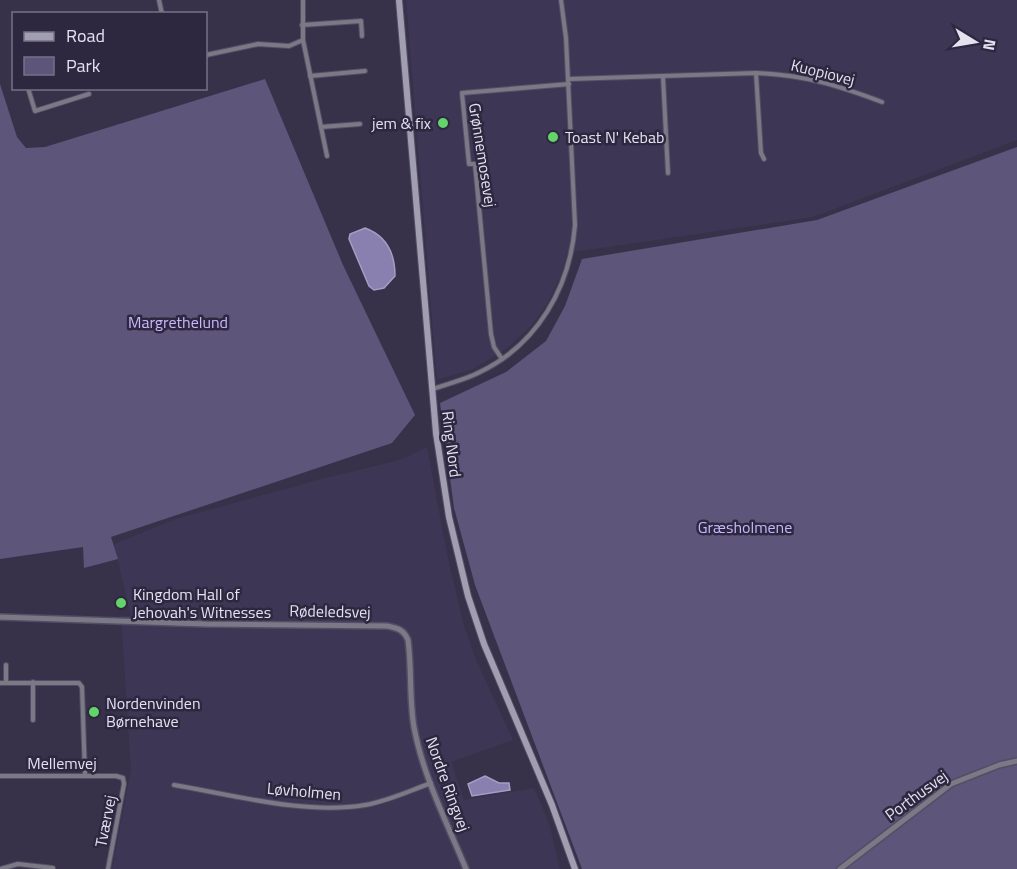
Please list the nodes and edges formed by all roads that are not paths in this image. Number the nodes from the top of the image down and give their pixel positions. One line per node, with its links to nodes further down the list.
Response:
1 (303, 0): 4 (street)
2 (399, 0): 22 (main road, Ring Nord)
3 (561, 0): 12 (street)
4 (302, 25): 5 (street); 6 (street)
5 (362, 36)
6 (303, 40): 7 (street); 10 (street)
7 (207, 55)
8 (365, 71): 10 (street)
9 (756, 73): 11 (street, Kuopiovej); 15 (street, Kuopiovej); 19 (street)
10 (310, 76): 17 (street)
11 (663, 77): 12 (street, Kuopiovej); 20 (street)
12 (569, 82): 21 (street); 21 (street, Grønnemosevej)
13 (29, 90): 14 (street)
14 (89, 94)
15 (882, 102)
16 (360, 124): 17 (street)
17 (321, 128): 18 (street)
18 (327, 156)
19 (764, 159)
20 (668, 173)
21 (502, 359): 22 (street)
22 (433, 388): 39 (main road, Ring Nord)
23 (0, 617): 24 (street, Rødeledsvej)
24 (405, 634): 33 (street, Nordre Ringvej)
25 (6, 665): 27 (street)
26 (33, 682): 27 (street); 28 (street); 30 (street)
27 (3, 683)
28 (33, 720)
29 (1017, 761): 40 (street, Porthusvej)
30 (85, 775): 31 (street, Mellemvej); 32 (street, Mellemvej)
31 (0, 776)
32 (123, 778): 37 (street, Tværvej)
33 (430, 783): 34 (street, Løvholmen); 38 (street, Nordre Ringvej)
34 (174, 785)
35 (53, 868): 36 (street)
36 (0, 869)
37 (108, 869)
38 (466, 869)
39 (575, 869)
40 (840, 869)

